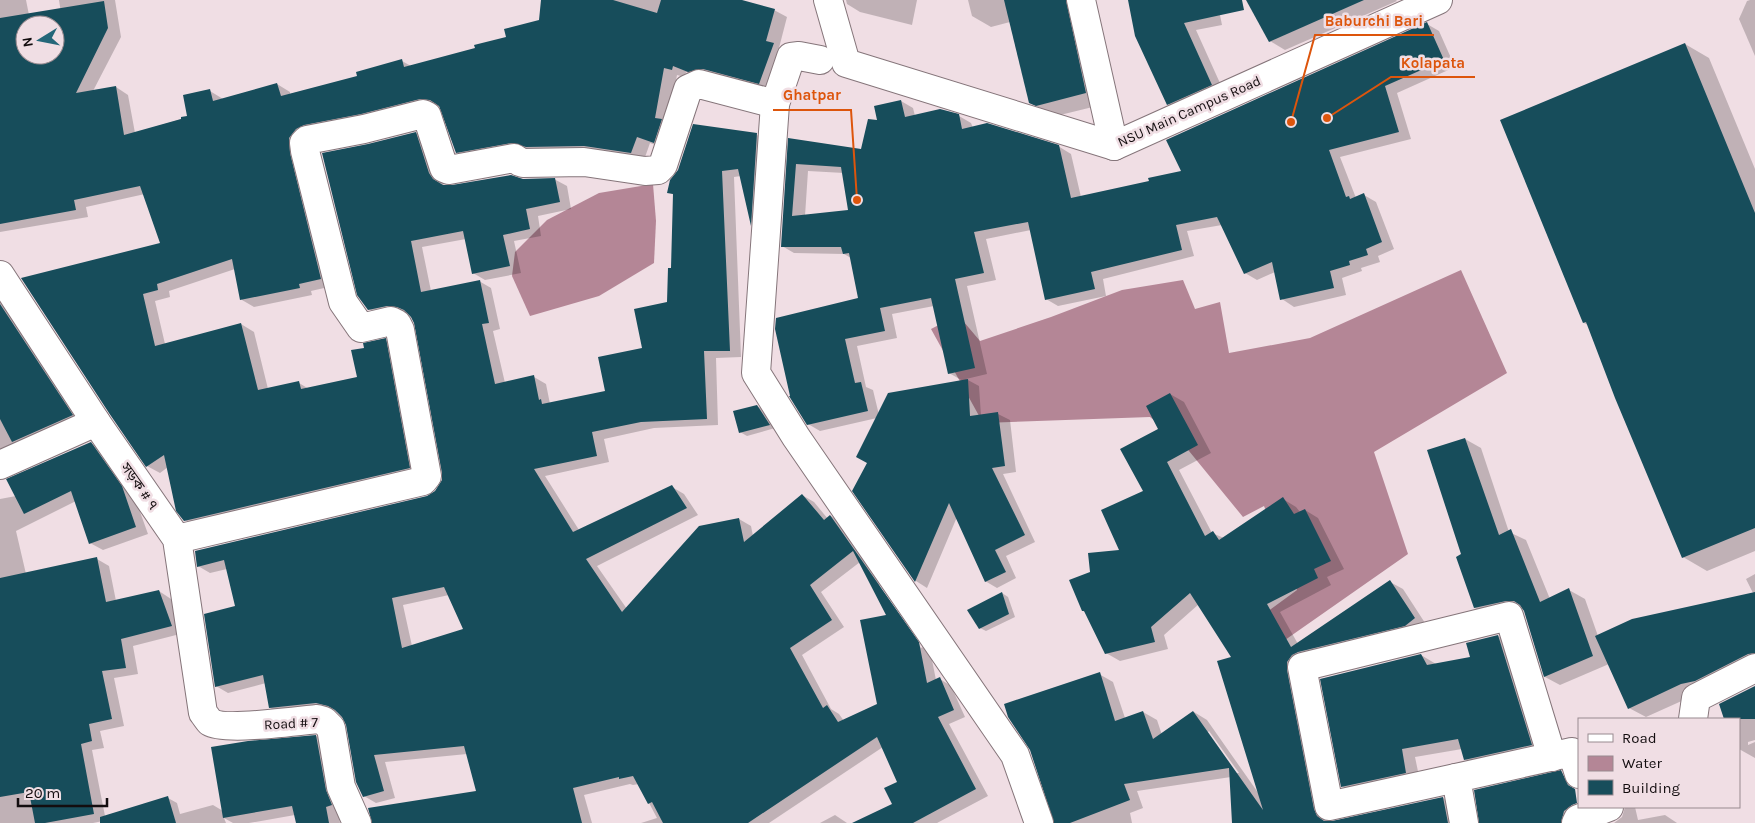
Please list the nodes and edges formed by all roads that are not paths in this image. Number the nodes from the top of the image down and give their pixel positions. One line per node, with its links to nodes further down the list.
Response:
1 (828, 0): 4 (street)
2 (1081, 0): 6 (street)
3 (1432, 1): 6 (street, NSU Main Campus Road)
4 (833, 62): 5 (street, NSU Main Campus Road); 6 (street, NSU Main Campus Road)
5 (775, 104): 10 (street); 18 (street)
6 (1114, 146)
7 (0, 275): 8 (street, সড়ক # ৭)
8 (96, 422): 9 (street); 10 (street, সড়ক # ৭)
9 (0, 465)
10 (177, 539): 13 (street, সড়ক # ৭)
11 (1755, 668): 12 (street)
12 (1693, 718)
13 (210, 722): 17 (street, Road # 7)
14 (1552, 757): 15 (street); 16 (street); 16 (street)
15 (1578, 771)
16 (1456, 778): 19 (street)
17 (357, 823)
18 (1040, 823)
19 (1464, 823)

